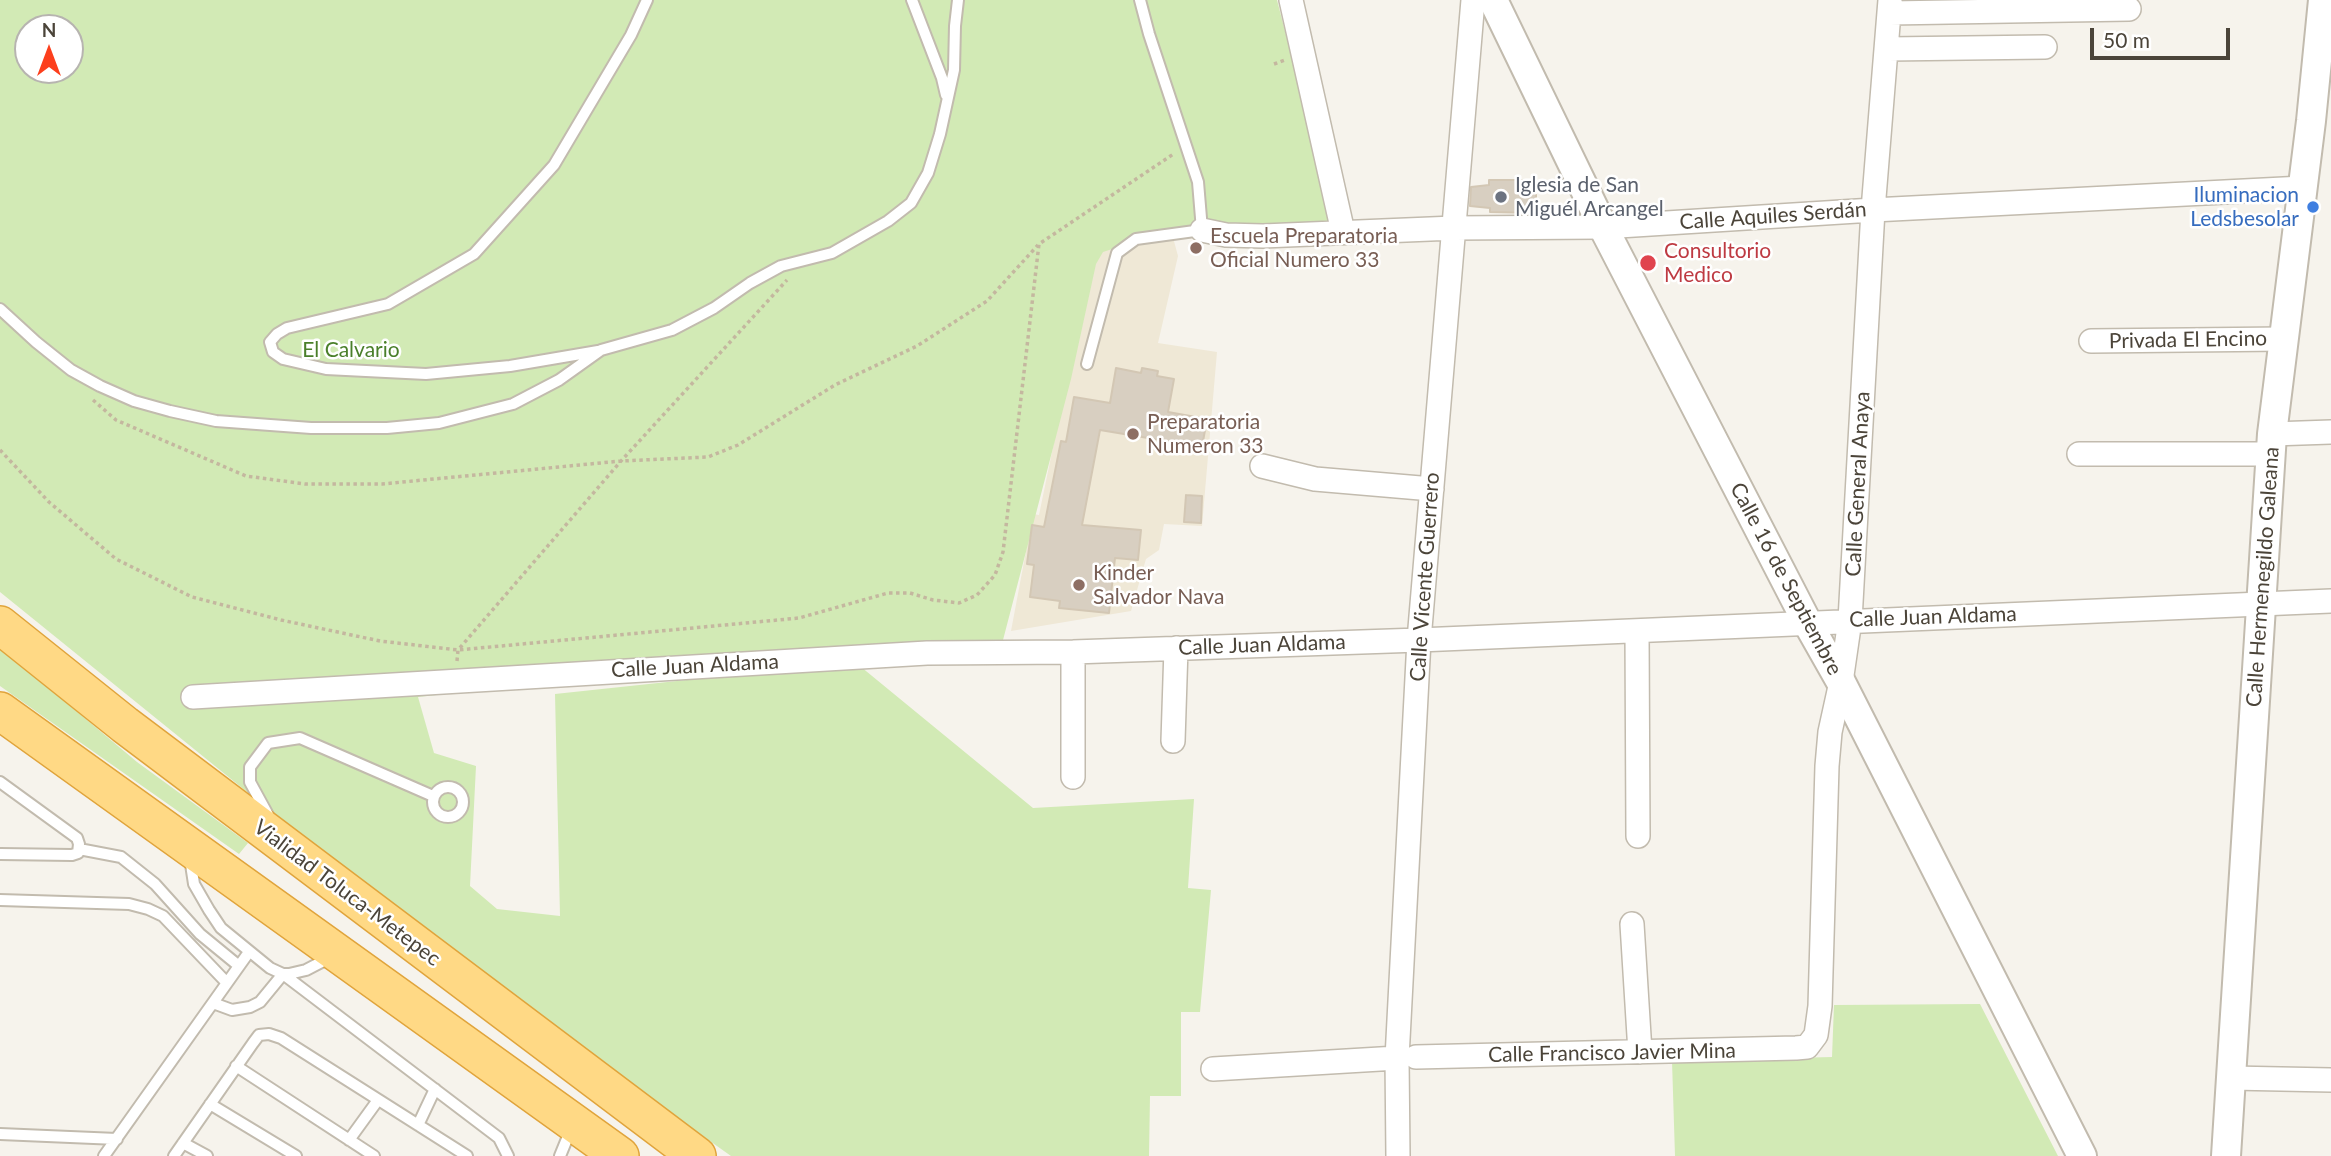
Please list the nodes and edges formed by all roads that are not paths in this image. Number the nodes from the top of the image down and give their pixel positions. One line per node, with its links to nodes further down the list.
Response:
1 (647, 0): 24 (lane)
2 (912, 0): 13 (lane)
3 (958, 0): 13 (lane)
4 (1140, 0): 19 (lane)
5 (1291, 0): 20 (street)
6 (1473, 0): 18 (street, Calle Vicente Guerrero)
7 (1493, 0): 17 (street, Calle 16 de Septiembre)
8 (2323, 0): 14 (street, Calle Hermenegildo Galeana)
9 (1890, 7): 10 (street); 12 (street, Calle General Anaya)
10 (2129, 9)
11 (2045, 47): 12 (street)
12 (1888, 49): 16 (street, Calle General Anaya)
13 (947, 101): 24 (lane)
14 (2321, 121): 15 (street, Calle Hermenegildo Galeana)
15 (2302, 188): 16 (street, Calle Aquiles Serdán); 22 (street, Calle Hermenegildo Galeana)
16 (1873, 210): 17 (street, Calle Aquiles Serdán); 33 (street, Calle General Anaya)
17 (1603, 227): 18 (street, Calle Aquiles Serdán); 34 (street, Calle 16 de Septiembre)
18 (1454, 228): 20 (street, Calle Aquiles Serdán); 30 (street, Calle Vicente Guerrero)
19 (1202, 230): 20 (street, Calle Aquiles Serdán); 25 (lane)
20 (1343, 232)
21 (0, 309): 24 (lane)
22 (2284, 339): 23 (street, Privada El Encino); 27 (street, Calle Hermenegildo Galeana)
23 (2091, 341)
24 (601, 350)
25 (1087, 364)
26 (2331, 432): 27 (street)
27 (2272, 444): 28 (street); 32 (street, Calle Hermenegildo Galeana)
28 (2079, 454)
29 (1262, 466): 30 (street)
30 (1432, 489): 37 (street, Calle Vicente Guerrero)
31 (2331, 601): 32 (street, Calle Juan Aldama)
32 (2262, 604): 33 (street, Calle Juan Aldama); 65 (street, Calle Hermenegildo Galeana)
33 (1850, 620): 34 (street, Calle Juan Aldama); 40 (street, Calle General Anaya)
34 (1807, 622): 36 (street, Calle Juan Aldama); 40 (street, Calle 16 de Septiembre)
35 (0, 625): 48 (highway, Vialidad Toluca-Metepec)
36 (1637, 631): 37 (street, Calle Juan Aldama); 47 (street)
37 (1419, 640): 38 (street, Calle Juan Aldama); 62 (street, Calle Vicente Guerrero)
38 (1176, 648): 39 (street, Calle Juan Aldama); 43 (street)
39 (1073, 652): 41 (street, Calle Juan Aldama); 44 (street)
40 (1841, 682): 60 (street, Calle General Anaya); 87 (street, Calle 16 de Septiembre)
41 (193, 697)
42 (3, 716): 49 (highway)
43 (1173, 741)
44 (1073, 777)
45 (0, 782): 50 (lane)
46 (433, 796): 48 (lane)
47 (1638, 836)
48 (277, 840): 85 (highway, Vialidad Toluca-Metepec)
49 (189, 848): 54 (lane); 55 (highway)
50 (79, 849): 51 (lane); 56 (lane)
51 (0, 854)
52 (0, 900): 58 (lane)
53 (1632, 924): 61 (street)
54 (248, 952): 56 (lane); 57 (lane)
55 (337, 954): 57 (lane); 70 (highway)
56 (239, 966): 58 (lane)
57 (283, 974): 59 (lane); 67 (lane)
58 (227, 983): 59 (lane)
59 (213, 1003): 73 (lane)
60 (1807, 1047): 61 (street, Calle Francisco Javier Mina)
61 (1640, 1052): 62 (street, Calle Francisco Javier Mina)
62 (1407, 1058): 64 (street, Calle Francisco Javier Mina); 86 (street, Calle Vicente Guerrero)
63 (236, 1066): 68 (lane); 69 (lane); 74 (lane)
64 (1213, 1069)
65 (2231, 1078): 66 (street); 88 (street, Calle Hermenegildo Galeana)
66 (2331, 1080)
67 (435, 1089): 71 (lane); 82 (lane)
68 (378, 1100): 71 (lane); 74 (lane)
69 (210, 1104): 75 (lane); 79 (lane)
70 (573, 1123): 83 (lane); 84 (highway)
71 (418, 1125): 81 (lane)
72 (0, 1134): 73 (lane)
73 (117, 1139): 76 (lane)
74 (349, 1140): 80 (lane)
75 (183, 1143): 77 (lane); 78 (lane)
76 (104, 1156)
77 (174, 1156)
78 (207, 1156)
79 (296, 1156)
80 (374, 1156)
81 (467, 1156)
82 (508, 1156)
83 (560, 1156)
84 (620, 1156)
85 (697, 1156)
86 (1398, 1156)
87 (2082, 1156)
88 (2226, 1156)

